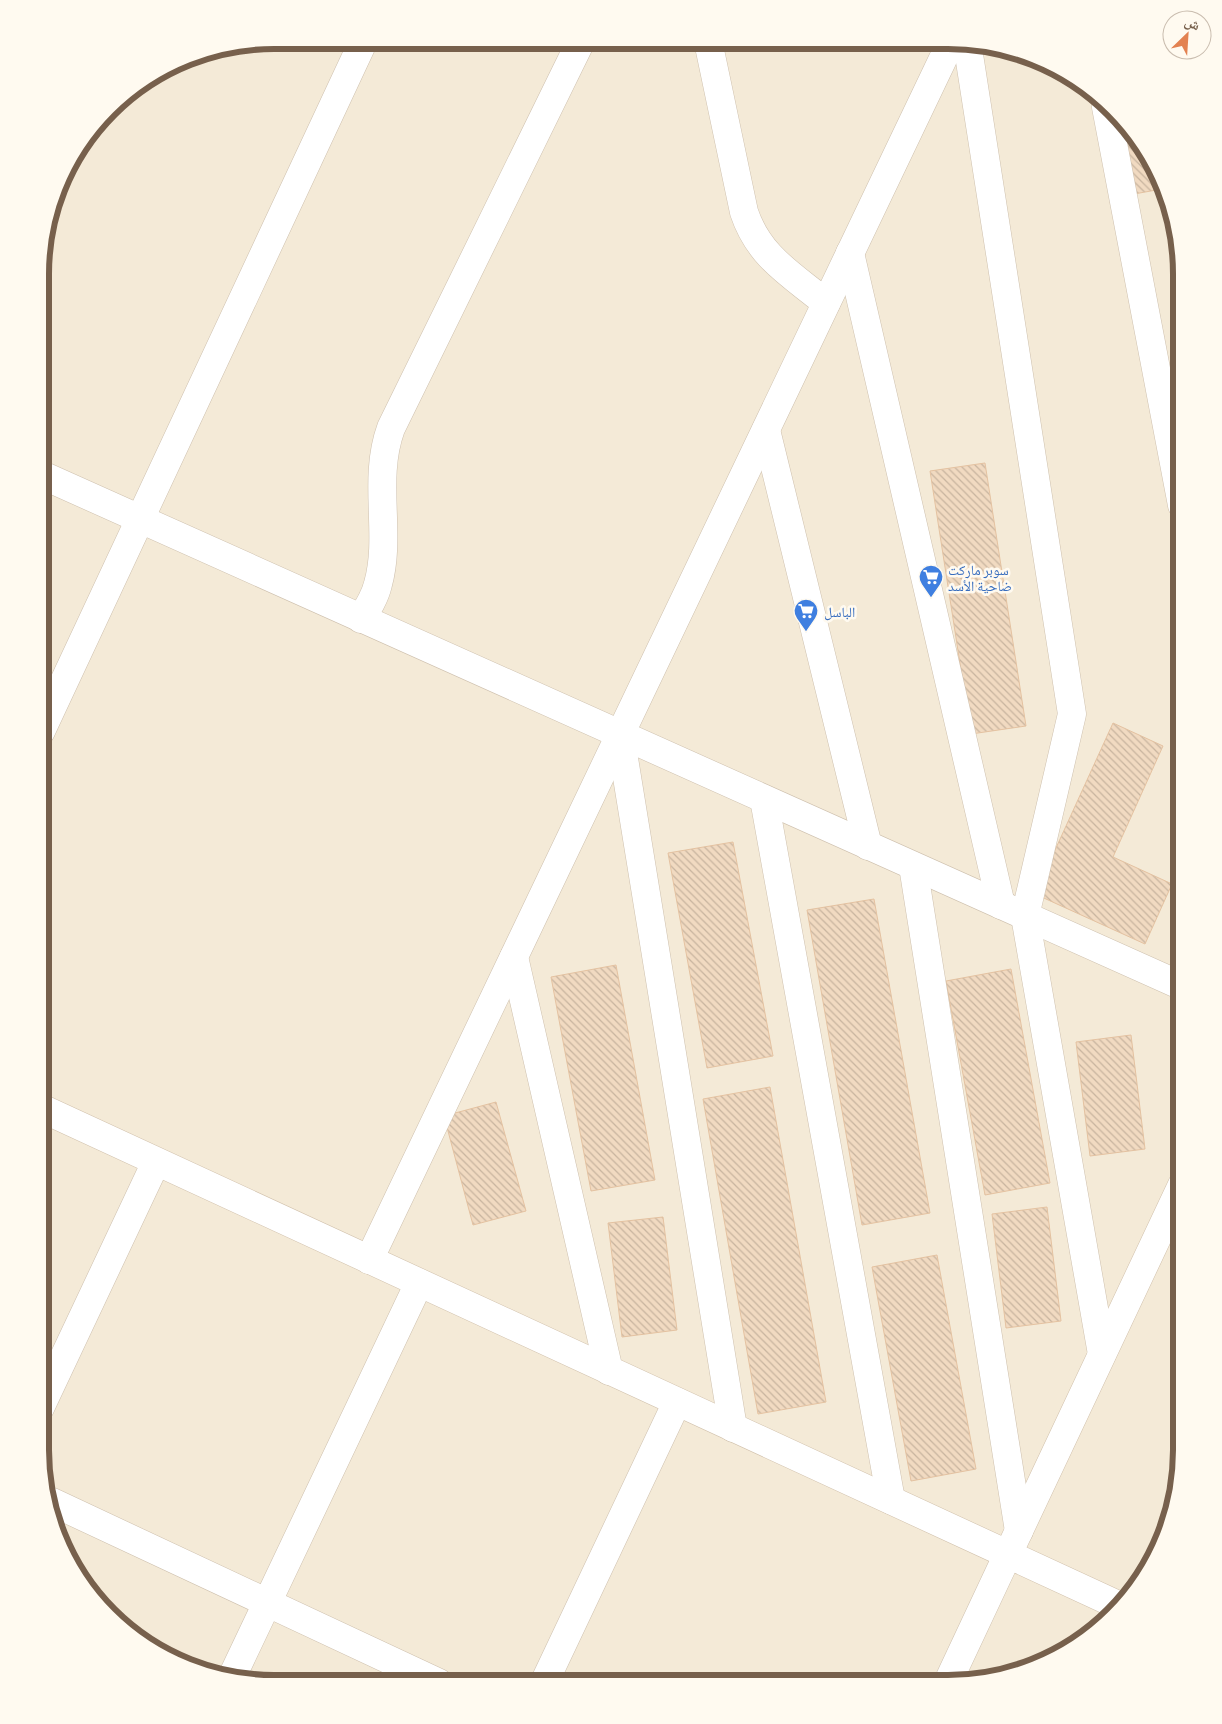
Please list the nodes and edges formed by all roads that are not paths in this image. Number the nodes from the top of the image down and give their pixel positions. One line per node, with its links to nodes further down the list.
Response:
1 (360, 49): 12 (street)
2 (577, 49): 13 (street)
3 (710, 49): 8 (street)
4 (948, 49): 7 (street)
5 (967, 50): 20 (street)
6 (1108, 116): 10 (street)
7 (850, 253): 8 (street); 19 (street)
8 (826, 303): 9 (street)
9 (766, 430): 15 (street); 17 (street)
10 (1173, 458)
11 (49, 478): 12 (street)
12 (140, 519): 13 (street); 14 (street)
13 (361, 619): 15 (street)
14 (49, 714)
15 (620, 734): 16 (street); 21 (street); 32 (street)
16 (764, 799): 17 (street); 33 (street)
17 (868, 846): 18 (street)
18 (913, 866): 19 (street); 35 (street)
19 (1001, 905): 20 (street)
20 (1025, 916): 22 (street); 28 (street)
21 (514, 957): 26 (street); 29 (street)
22 (1173, 982)
23 (49, 1112): 24 (street)
24 (156, 1162): 26 (street); 30 (street)
25 (1173, 1204): 28 (street)
26 (369, 1260): 27 (street)
27 (419, 1283): 29 (street); 36 (street)
28 (1102, 1354): 35 (street)
29 (609, 1370): 31 (street)
30 (49, 1389)
31 (677, 1402): 32 (street); 40 (street)
32 (733, 1428): 33 (street)
33 (891, 1500): 35 (street)
34 (55, 1503): 36 (street)
35 (1013, 1543): 37 (street); 41 (street)
36 (267, 1602): 38 (street); 39 (street)
37 (1114, 1602)
38 (234, 1672)
39 (422, 1675)
40 (548, 1675)
41 (951, 1675)

